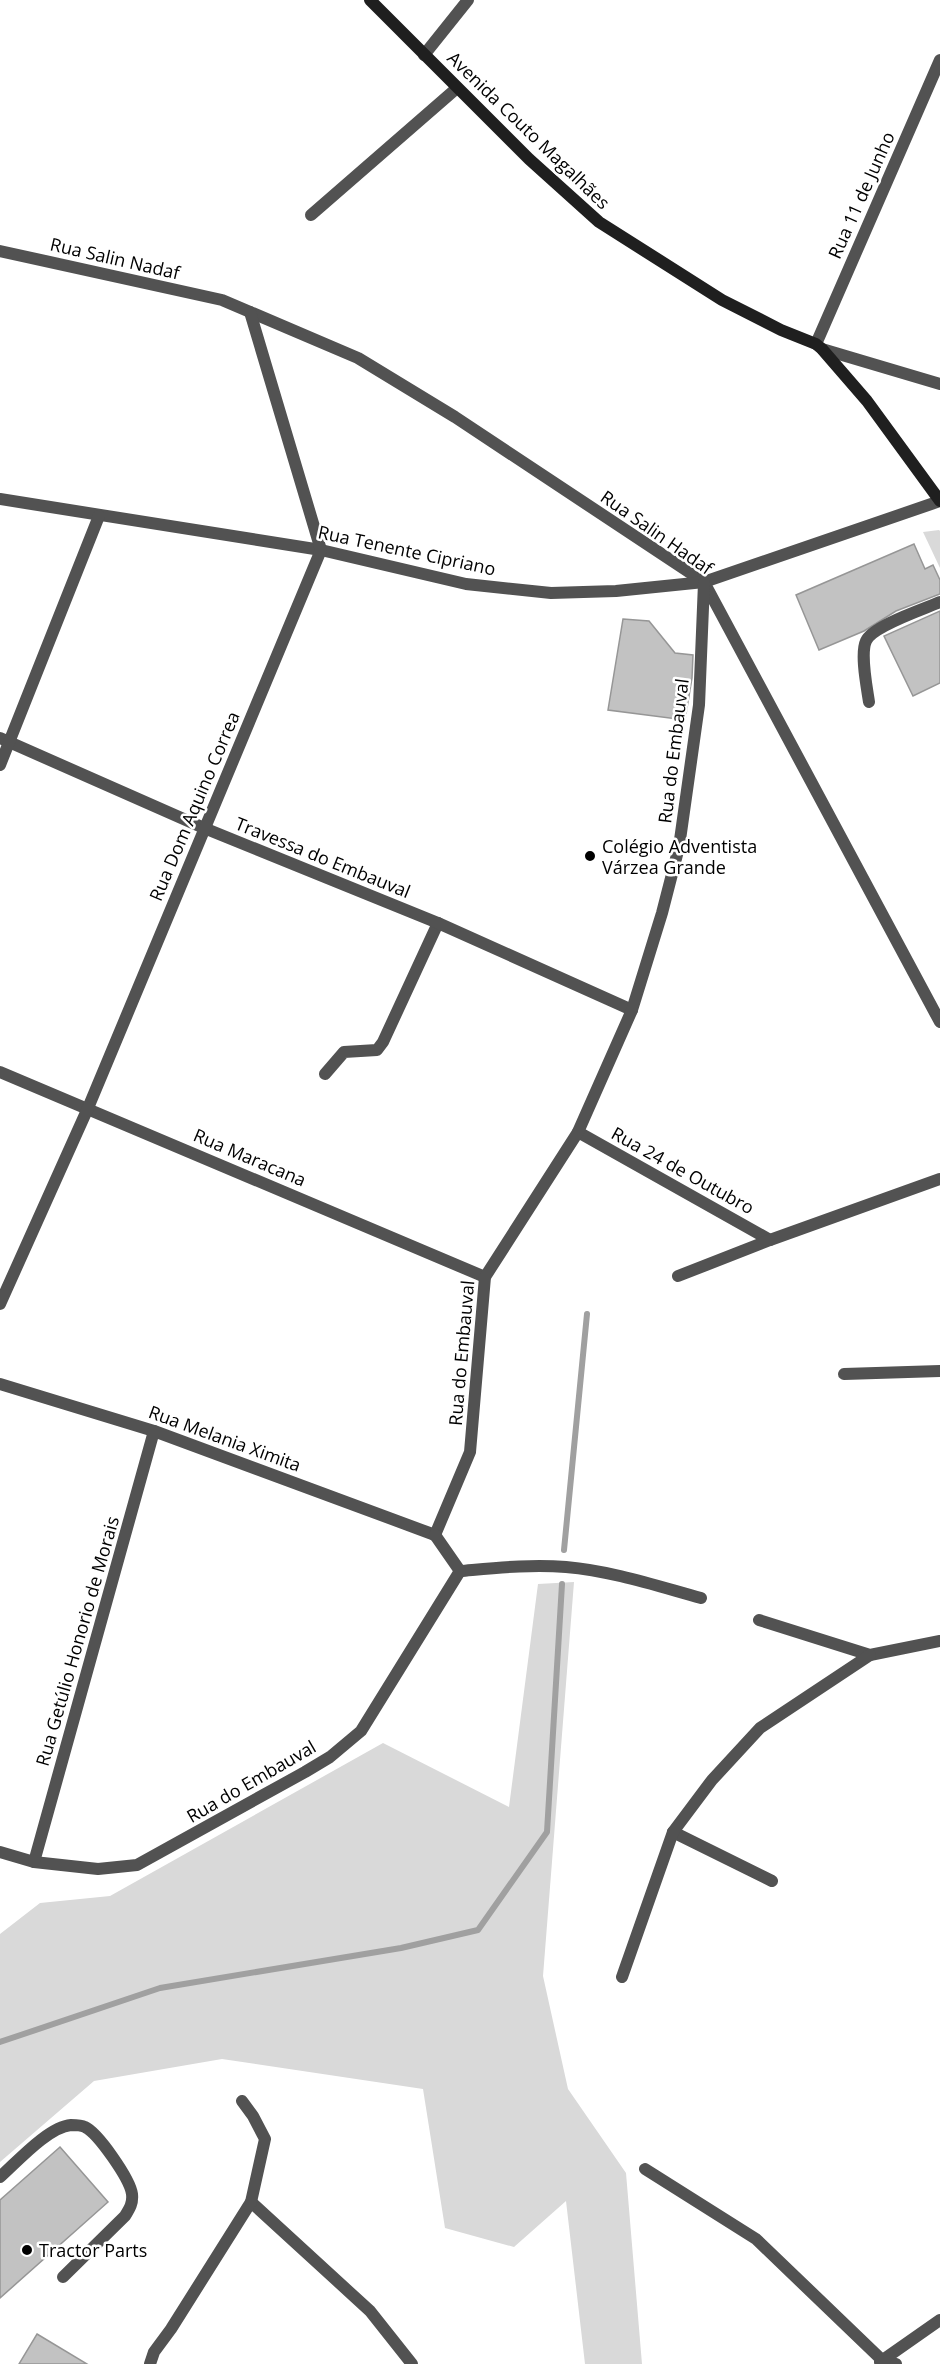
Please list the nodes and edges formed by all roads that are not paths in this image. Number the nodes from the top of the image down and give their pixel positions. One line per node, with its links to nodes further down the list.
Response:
1 (370, 0): 3 (main road, Avenida Couto Magalhães)
2 (468, 0): 3 (street)
3 (424, 55): 5 (main road, Avenida Couto Magalhães)
4 (940, 60): 10 (street, Rua 11 de Junho)
5 (458, 88): 6 (street); 10 (main road, Avenida Couto Magalhães)
6 (312, 215)
7 (0, 251): 8 (street, Rua Salin Nadaf)
8 (222, 300): 9 (street, Rua Salin Hadaf)
9 (250, 312): 15 (street); 16 (street, Rua Salin Hadaf)
10 (819, 347): 11 (street); 13 (main road, Avenida Couto Magalhães)
11 (940, 384)
12 (0, 499): 14 (street, Rua Tenente Cipriano)
13 (940, 501): 16 (street, Rua Tenente Cipriano)
14 (99, 516): 15 (street, Rua Tenente Cipriano); 19 (street)
15 (321, 550): 16 (street, Rua Tenente Cipriano); 21 (street, Rua Dom Aquino Correa)
16 (704, 582): 23 (street, Rua do Embauval); 24 (street, Rua Salin Hadaf)
17 (940, 602): 18 (street)
18 (869, 702)
19 (5, 740): 20 (street); 21 (street, Travessa do Embauval)
20 (0, 765)
21 (204, 828): 22 (street, Travessa do Embauval); 27 (street, Rua Dom Aquino Correa)
22 (438, 923): 23 (street, Travessa do Embauval); 26 (street)
23 (632, 1010): 28 (street, Rua do Embauval)
24 (940, 1022)
25 (0, 1072): 27 (street, Rua Maracana)
26 (325, 1074)
27 (88, 1108): 32 (street, Rua Maracana); 33 (street, Rua Dom Aquino Correa)
28 (579, 1132): 30 (street, Rua 24 de Outubro); 32 (street, Rua do Embauval)
29 (940, 1179): 30 (street)
30 (770, 1240): 31 (street)
31 (678, 1276)
32 (485, 1277): 38 (street, Rua do Embauval)
33 (0, 1304)
34 (940, 1371): 35 (street)
35 (844, 1374)
36 (0, 1384): 37 (street, Rua Melania Ximita)
37 (154, 1431): 38 (street, Rua Melania Ximita); 46 (street, Rua Getúlio Honorio de Morais)
38 (435, 1535): 39 (street)
39 (460, 1571): 40 (street); 46 (street, Rua do Embauval)
40 (701, 1598)
41 (759, 1620): 43 (street)
42 (940, 1641): 43 (street)
43 (870, 1655): 44 (street)
44 (673, 1832): 47 (street); 48 (street)
45 (0, 1852): 46 (street, Rua do Embauval)
46 (34, 1862)
47 (772, 1881)
48 (622, 1977)
49 (242, 2101): 52 (street)
50 (645, 2169): 55 (street)
51 (0, 2177): 53 (street)
52 (251, 2202): 56 (street); 57 (street)
53 (63, 2277)
54 (940, 2320): 55 (street)
55 (877, 2363): 58 (street)
56 (150, 2364)
57 (412, 2364)
58 (896, 2364)

